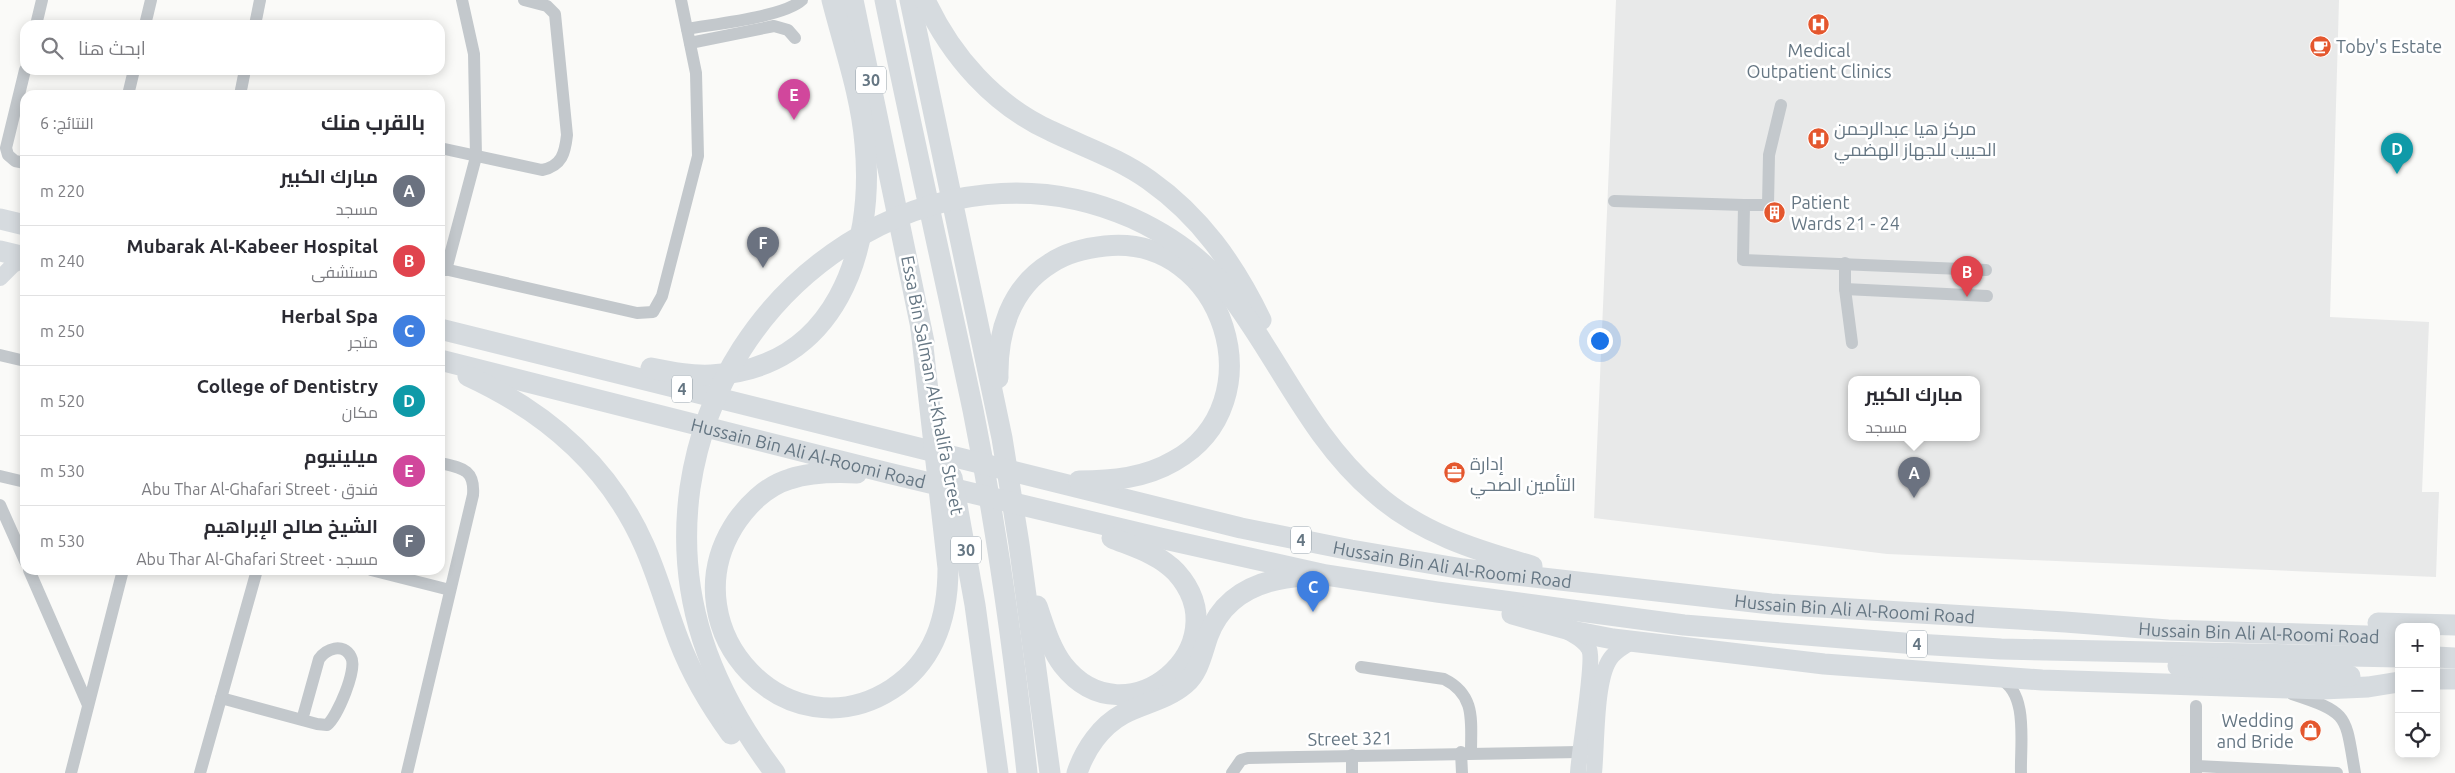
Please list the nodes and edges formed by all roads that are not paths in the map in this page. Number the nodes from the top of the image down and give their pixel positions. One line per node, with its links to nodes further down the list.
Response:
1 (42, 0): 14 (street)
2 (151, 0): 15 (street)
3 (260, 0): 16 (street)
4 (462, 0): 28 (street)
5 (524, 0): 28 (street)
6 (681, 0): 17 (street)
7 (802, 0): 13 (street)
8 (832, 0): 44 (highway)
9 (853, 0): 46 (highway, Essa Bin Salman Al-Khalifa Street / 30)
10 (886, 0): 106 (highway, Essa Bin Salman Al-Khalifa Street / 30)
11 (910, 0): 53 (highway)
12 (925, 0): 52 (highway)
13 (771, 13): 17 (street); 18 (street)
14 (37, 20)
15 (146, 20)
16 (255, 20)
17 (687, 29): 18 (street)
18 (690, 43): 39 (street)
19 (24, 75): 22 (street)
20 (133, 75): 23 (street)
21 (244, 75): 24 (street)
22 (20, 90)
23 (129, 90)
24 (241, 90)
25 (20, 91): 29 (street)
26 (1781, 105): 31 (street)
27 (445, 149): 28 (street)
28 (476, 157): 37 (street)
29 (20, 162)
30 (1614, 201): 31 (street)
31 (1744, 205): 38 (street)
32 (0, 219): 33 (highway)
33 (20, 224)
34 (0, 251): 35 (highway)
35 (20, 257)
36 (20, 261): 41 (street)
37 (445, 262)
38 (1845, 263): 40 (street); 42 (street)
39 (445, 269)
40 (1986, 270)
41 (0, 278)
42 (1844, 289): 43 (street); 47 (street)
43 (1986, 296)
44 (445, 329)
45 (445, 329): 58 (highway, Hussain Bin Ali Al-Roomi Road / 4)
46 (921, 329): 55 (highway); 105 (highway, Essa Bin Salman Al-Khalifa Street / 30)
47 (1852, 343)
48 (0, 355): 49 (street)
49 (20, 360)
50 (445, 361): 55 (highway, Hussain Bin Ali Al-Roomi Road / 4)
51 (445, 366): 103 (highway)
52 (1293, 391): 68 (highway); 104 (highway)
53 (1002, 438): 58 (highway); 61 (highway)
54 (445, 464): 69 (street)
55 (888, 473): 60 (highway, Hussain Bin Ali Al-Roomi Road / 4)
56 (0, 476): 57 (street)
57 (20, 481)
58 (1048, 481): 68 (highway, Hussain Bin Ali Al-Roomi Road / 4)
59 (0, 505): 62 (street)
60 (1045, 511): 61 (highway); 67 (highway, Hussain Bin Ali Al-Roomi Road / 4)
61 (1019, 544): 107 (highway)
62 (20, 550)
63 (31, 575): 92 (street)
64 (122, 575): 92 (street)
65 (256, 575): 90 (street)
66 (391, 575): 69 (street)
67 (1326, 575): 70 (highway, Hussain Bin Ali Al-Roomi Road / 4); 108 (highway)
68 (1587, 583): 71 (highway, Hussain Bin Ali Al-Roomi Road / 4)
69 (450, 590): 102 (street)
70 (1437, 592): 73 (highway); 78 (highway, Hussain Bin Ali Al-Roomi Road / 4)
71 (2065, 622): 72 (highway); 74 (highway, Hussain Bin Ali Al-Roomi Road / 4)
72 (2455, 625)
73 (1559, 628): 77 (highway); 96 (street)
74 (2395, 637)
75 (2440, 638): 76 (highway)
76 (2455, 638)
77 (1631, 642): 83 (highway); 113 (street)
78 (2001, 649): 79 (highway, Hussain Bin Ali Al-Roomi Road / 4); 87 (highway)
79 (2395, 657)
80 (2440, 658): 81 (highway)
81 (2455, 658)
82 (1362, 666): 95 (street)
83 (1996, 677): 86 (highway); 91 (street)
84 (2440, 679): 85 (highway)
85 (2455, 679)
86 (2042, 680): 89 (highway); 91 (street)
87 (2395, 680)
88 (2395, 681): 89 (highway)
89 (2276, 688): 116 (street)
90 (221, 698): 94 (street); 101 (street)
91 (2019, 704): 114 (street)
92 (88, 705): 100 (street)
93 (2196, 706): 98 (street)
94 (302, 720): 94 (street)
95 (1466, 752): 96 (street, Street 321); 97 (street, Street 321); 111 (street)
96 (1579, 752): 112 (street)
97 (1352, 755): 109 (street, Street 321); 110 (street)
98 (2196, 769): 99 (street)
99 (2228, 770): 115 (street)
100 (71, 773)
101 (200, 773)
102 (407, 773)
103 (768, 773)
104 (775, 773)
105 (998, 773)
106 (1027, 773)
107 (1050, 773)
108 (1077, 773)
109 (1232, 773)
110 (1352, 773)
111 (1462, 773)
112 (1578, 773)
113 (1594, 773)
114 (2021, 773)
115 (2337, 773)
116 (2355, 773)

